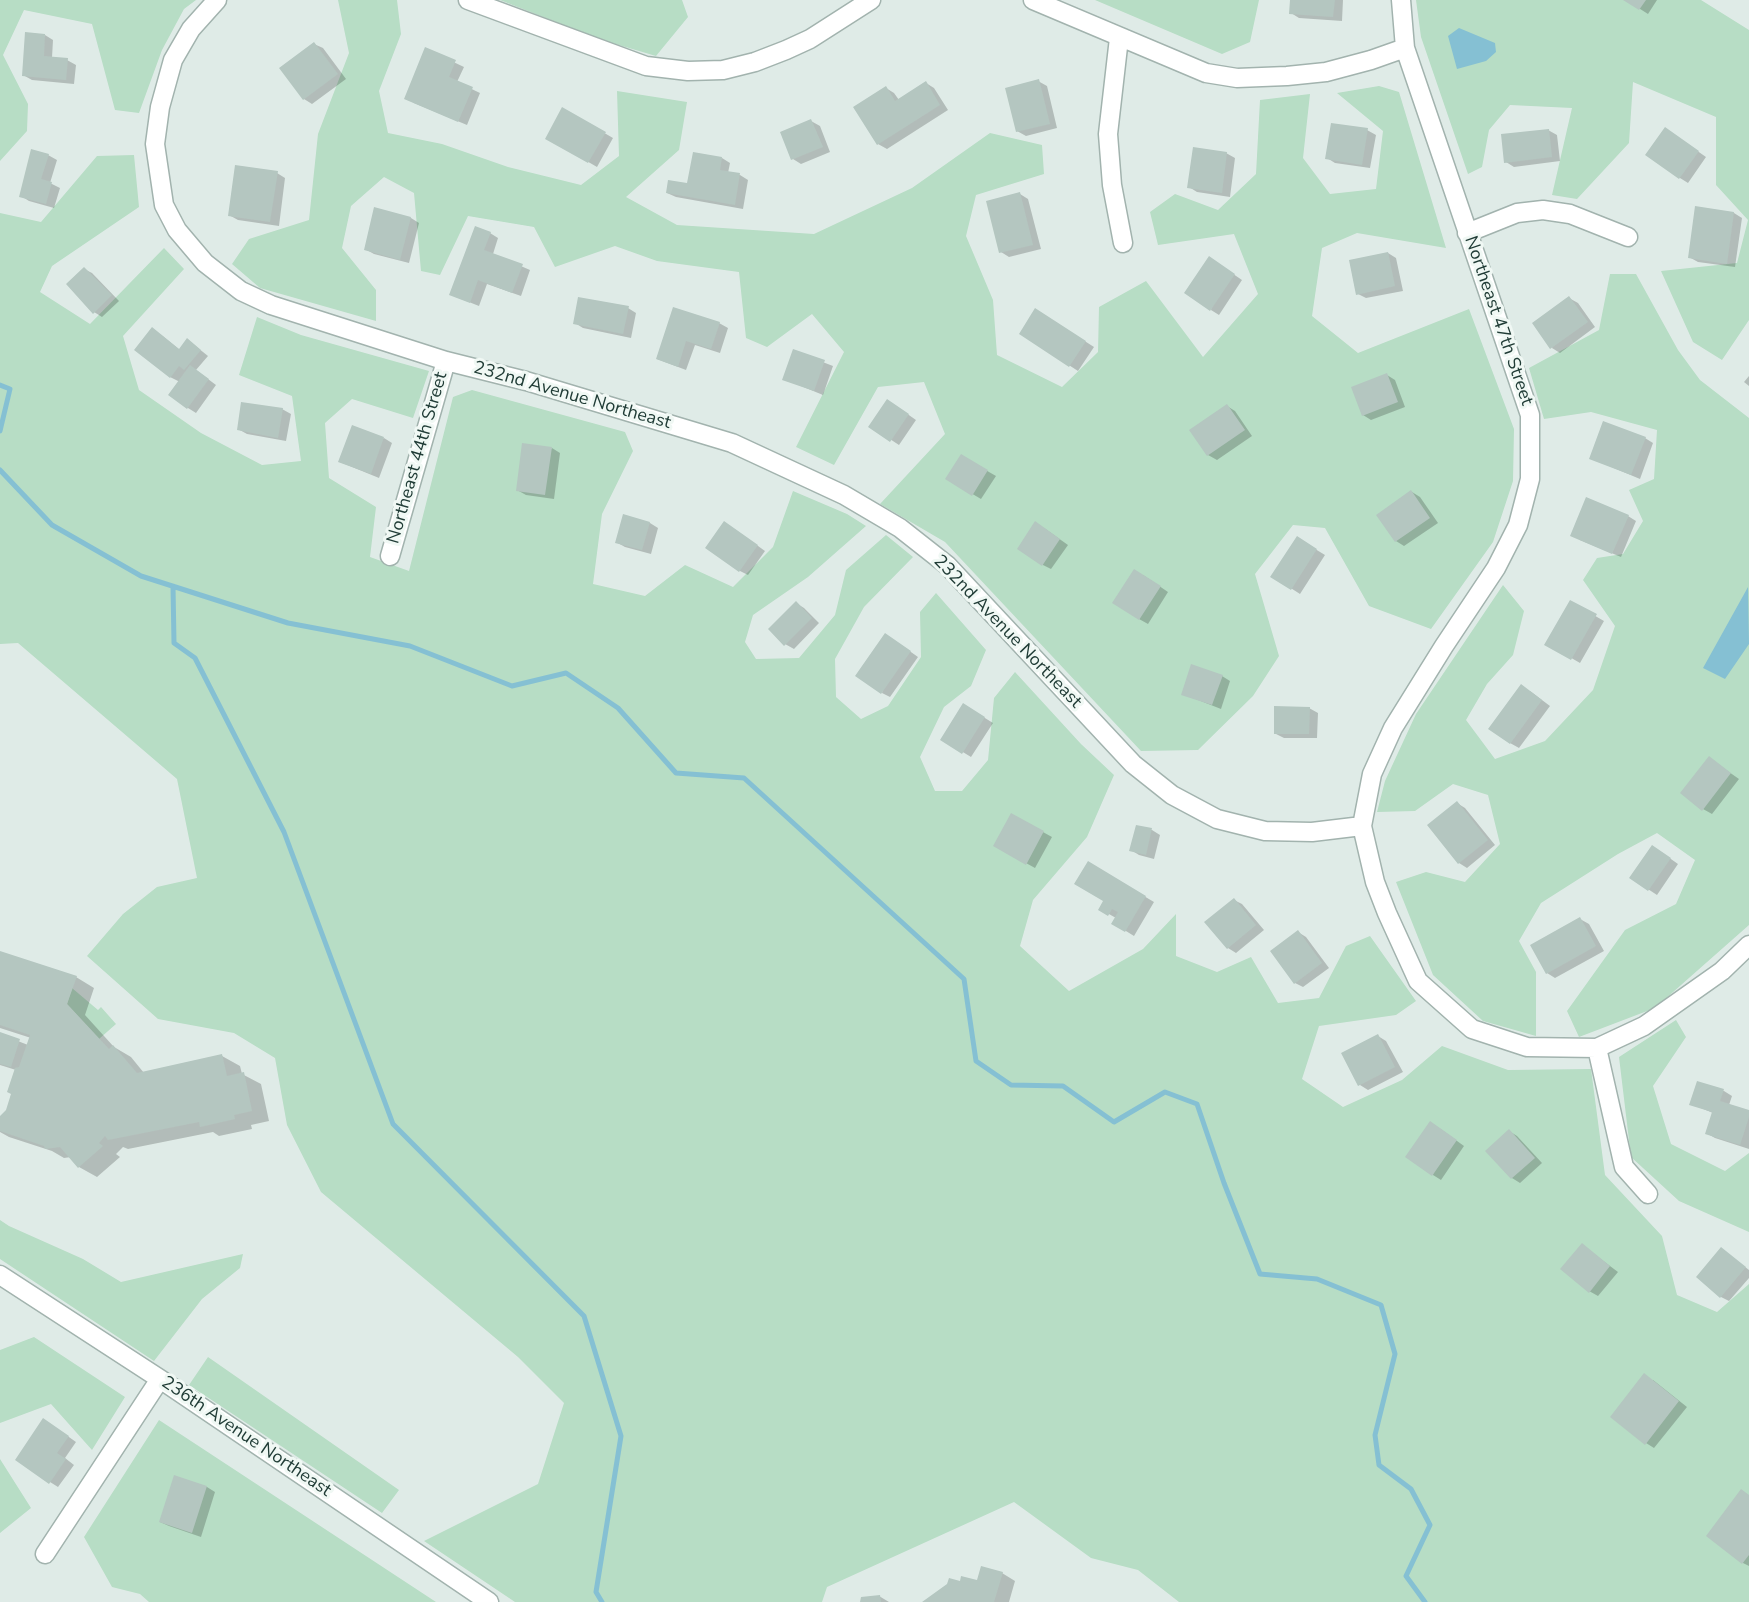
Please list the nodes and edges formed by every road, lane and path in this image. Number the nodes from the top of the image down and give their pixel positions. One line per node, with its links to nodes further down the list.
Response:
1 (217, 0): 11 (street, 232nd Avenue Northeast)
2 (468, 0): 3 (street)
3 (871, 0)
4 (1033, 0): 6 (street)
5 (1401, 0): 7 (street, Northeast 47th Street)
6 (1119, 38): 7 (street); 10 (street)
7 (1405, 48): 8 (street, Northeast 47th Street)
8 (1467, 233): 9 (street); 13 (street, Northeast 47th Street)
9 (1628, 237)
10 (1123, 243)
11 (446, 361): 12 (street, Northeast 44th Street); 13 (street, 232nd Avenue Northeast)
12 (390, 556)
13 (1362, 826): 15 (street)
14 (1749, 945): 15 (street)
15 (1597, 1048): 16 (street)
16 (1648, 1194)
17 (0, 1275): 18 (street, 236th Avenue Northeast)
18 (160, 1378): 19 (street); 20 (street, 236th Avenue Northeast)
19 (45, 1554)
20 (489, 1602)

